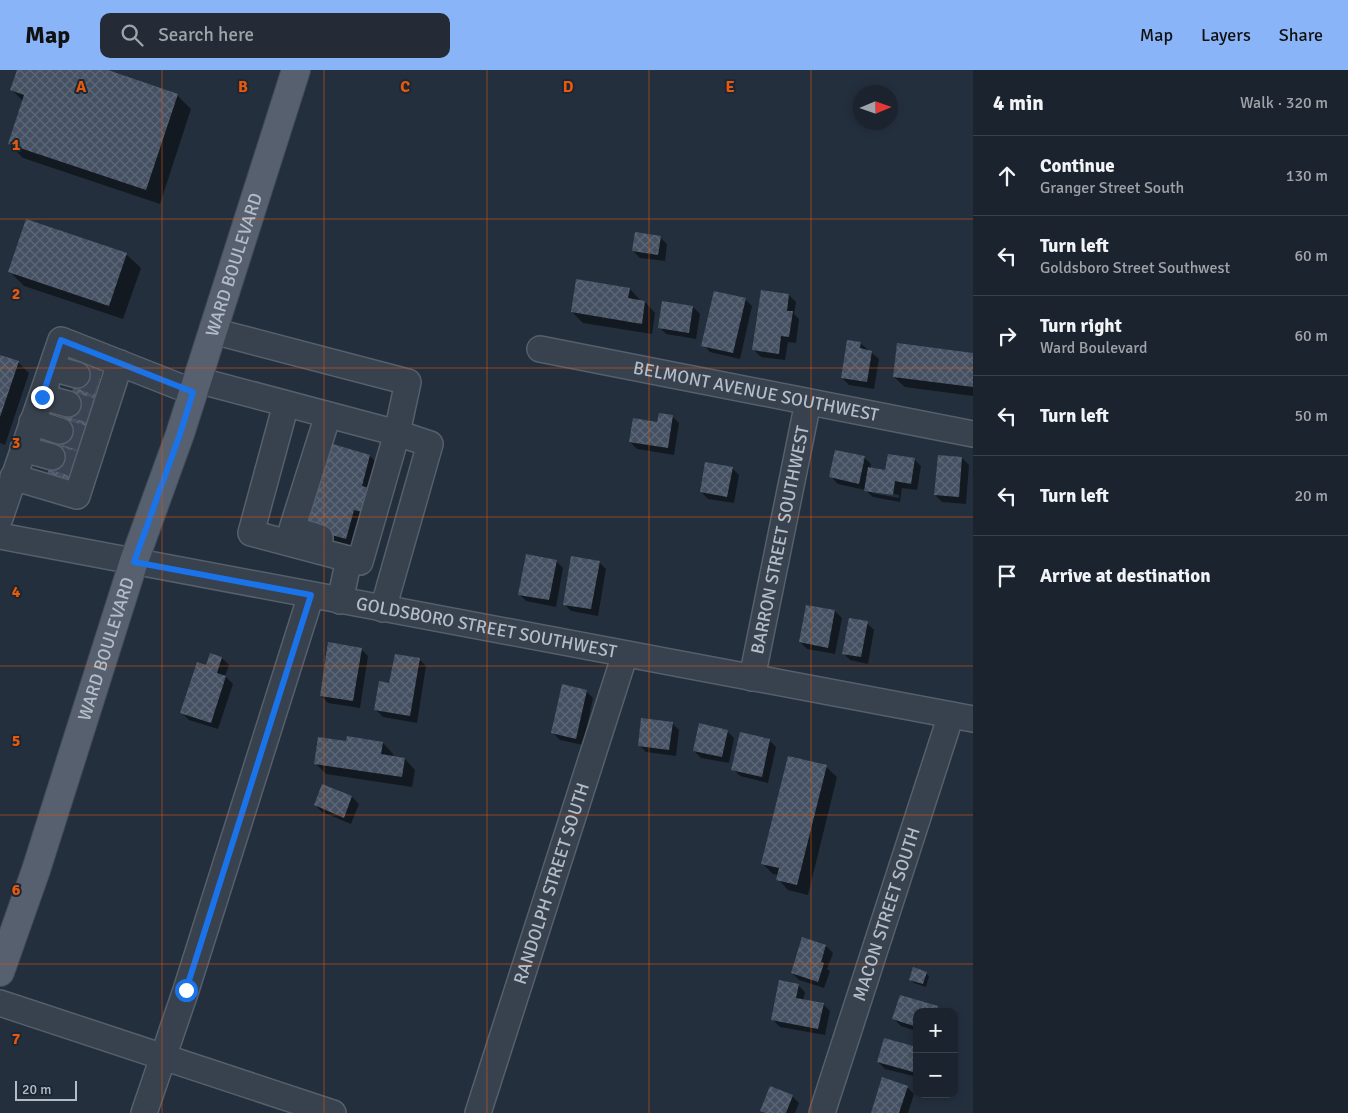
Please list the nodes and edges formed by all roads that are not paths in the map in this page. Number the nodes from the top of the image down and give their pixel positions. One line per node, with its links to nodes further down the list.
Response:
1 (296, 70): 2 (main road, WARD BOULEVARD)
2 (213, 331): 7 (main road, WARD BOULEVARD); 16 (street)
3 (540, 348): 9 (street, BELMONT AVENUE SOUTHWEST)
4 (120, 363): 5 (street); 6 (street); 7 (street)
5 (52, 368): 6 (street); 8 (street)
6 (96, 382): 11 (street)
7 (195, 386): 10 (street); 25 (main road, WARD BOULEVARD)
8 (42, 397): 11 (street); 13 (street)
9 (808, 402): 14 (street, BELMONT AVENUE SOUTHWEST); 30 (street, BARRON STREET SOUTHWEST)
10 (286, 404): 12 (street); 24 (street)
11 (87, 409): 15 (street)
12 (328, 414): 16 (street); 21 (street)
13 (32, 422): 15 (street); 17 (street)
14 (973, 434)
15 (79, 437): 18 (street)
16 (394, 443): 20 (street); 24 (street); 28 (street)
17 (23, 449): 18 (street); 19 (street)
18 (71, 463): 19 (street)
19 (13, 477): 22 (street)
20 (369, 488)
21 (363, 512)
22 (0, 518)
23 (0, 536): 25 (street, GOLDSBORO STREET SOUTHWEST)
24 (349, 559): 27 (street)
25 (134, 562): 26 (street, GOLDSBORO STREET SOUTHWEST); 32 (main road, WARD BOULEVARD)
26 (311, 595): 27 (street, GOLDSBORO STREET SOUTHWEST); 34 (street)
27 (340, 601): 28 (street, GOLDSBORO STREET SOUTHWEST)
28 (382, 608): 29 (street, GOLDSBORO STREET SOUTHWEST)
29 (626, 654): 30 (street, GOLDSBORO STREET SOUTHWEST); 37 (street, RANDOLPH STREET SOUTH)
30 (752, 678): 31 (street, GOLDSBORO STREET SOUTHWEST)
31 (962, 717): 38 (street, MACON STREET SOUTH)
32 (0, 972)
33 (0, 1003): 34 (street)
34 (164, 1057): 35 (street); 36 (street)
35 (144, 1113)
36 (333, 1113)
37 (478, 1113)
38 (822, 1113)

